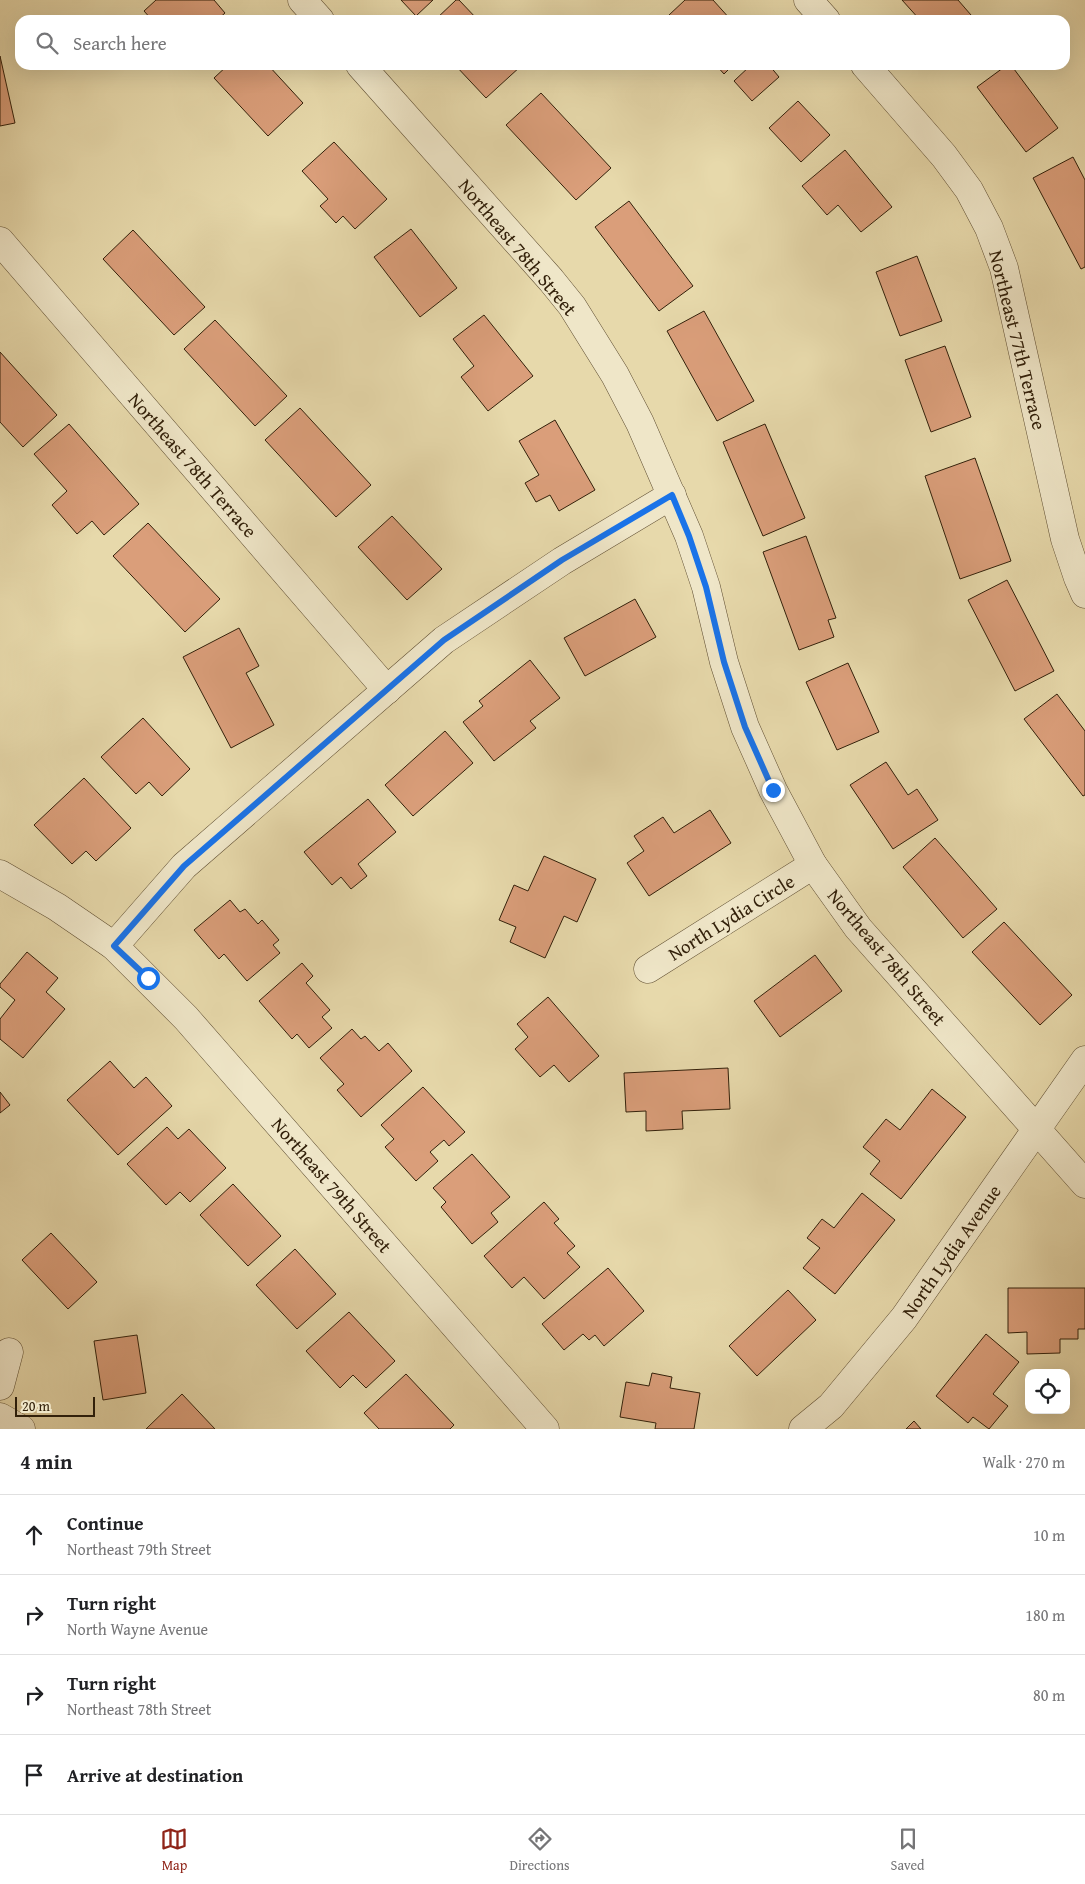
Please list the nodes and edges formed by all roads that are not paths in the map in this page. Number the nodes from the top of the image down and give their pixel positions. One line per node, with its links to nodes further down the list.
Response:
1 (302, 0): 3 (street)
2 (808, 0): 4 (street)
3 (316, 15)
4 (822, 15)
5 (364, 70): 8 (street, Northeast 78th Street)
6 (869, 70): 9 (street, Northeast 77th Terrace)
7 (0, 240): 10 (street, Northeast 78th Terrace)
8 (672, 495): 10 (street); 11 (street, Northeast 78th Street)
9 (1085, 594)
10 (387, 690): 13 (street)
11 (813, 865): 14 (street, North Lydia Circle); 16 (street, Northeast 78th Street)
12 (0, 874): 13 (street, Northeast 79th Street)
13 (114, 946): 22 (street, Northeast 79th Street)
14 (648, 968)
15 (1085, 1060): 16 (street, North Lydia Avenue)
16 (1037, 1129): 17 (street, Northeast 78th Street); 23 (street, North Lydia Avenue)
17 (1085, 1184)
18 (9, 1352): 19 (street)
19 (0, 1386)
20 (0, 1417): 21 (street)
21 (21, 1429)
22 (545, 1429)
23 (803, 1429)

